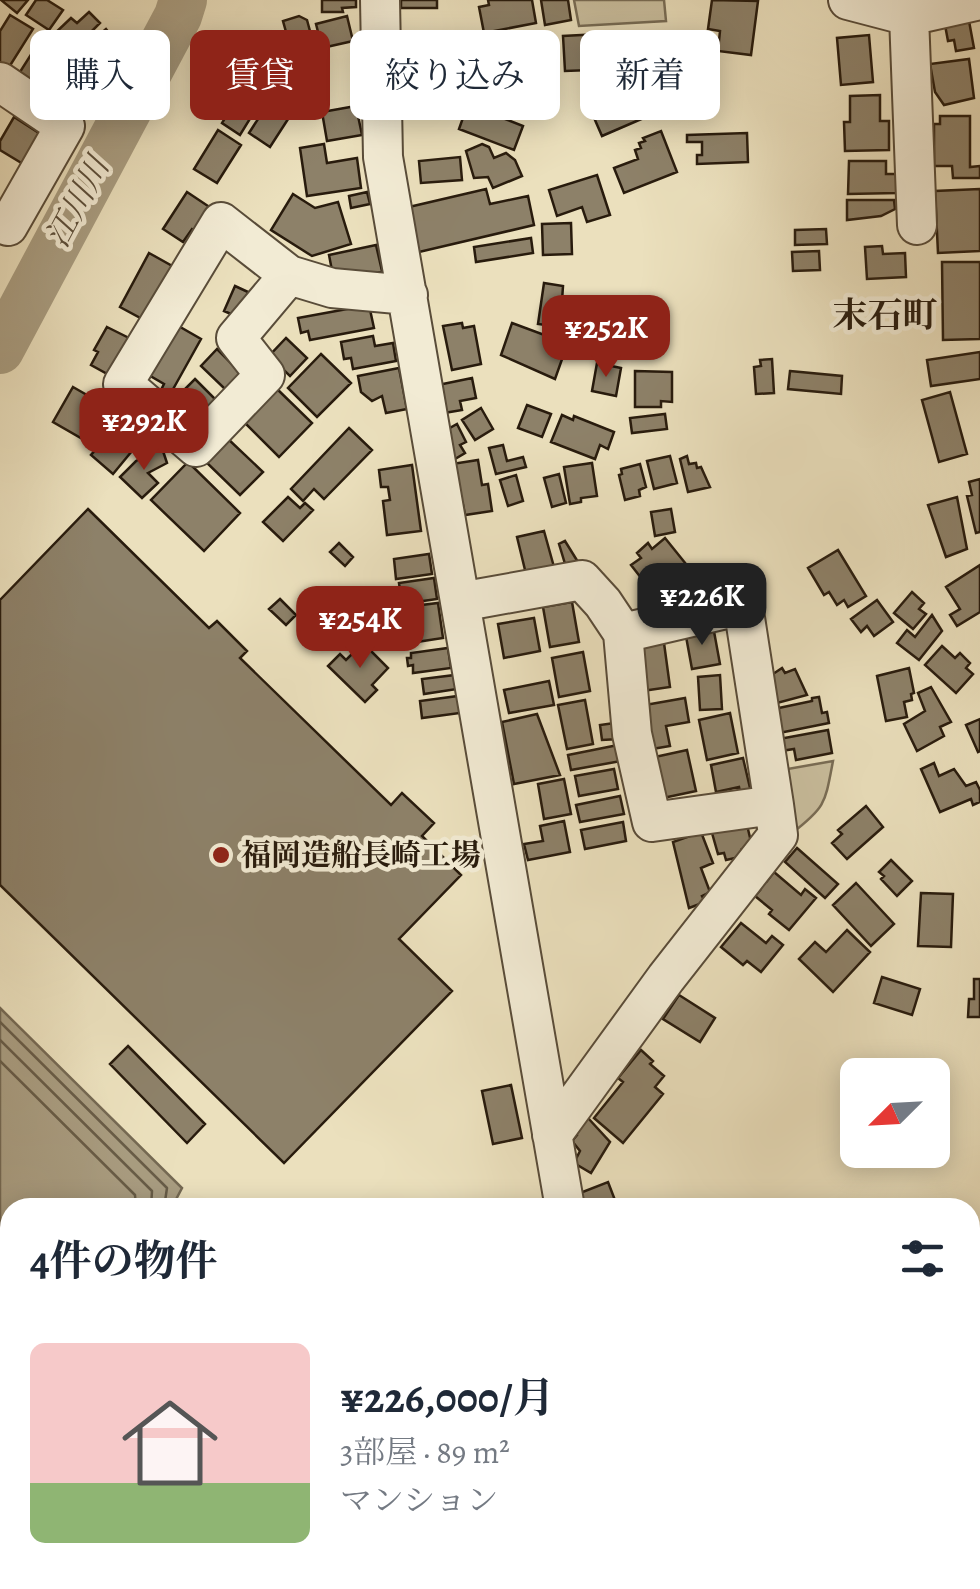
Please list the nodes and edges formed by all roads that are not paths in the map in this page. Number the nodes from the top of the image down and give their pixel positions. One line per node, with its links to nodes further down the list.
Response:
1 (380, 0): 9 (street)
2 (848, 0): 4 (street)
3 (980, 0): 4 (street)
4 (909, 16): 7 (street)
5 (0, 82): 6 (street)
6 (0, 222)
7 (917, 225)
8 (290, 274): 8 (street); 9 (street)
9 (408, 296): 10 (street)
10 (460, 602): 11 (street); 13 (street)
11 (622, 632): 12 (street); 12 (street)
12 (774, 805): 13 (street)
13 (552, 1135): 14 (street)
14 (564, 1198)

